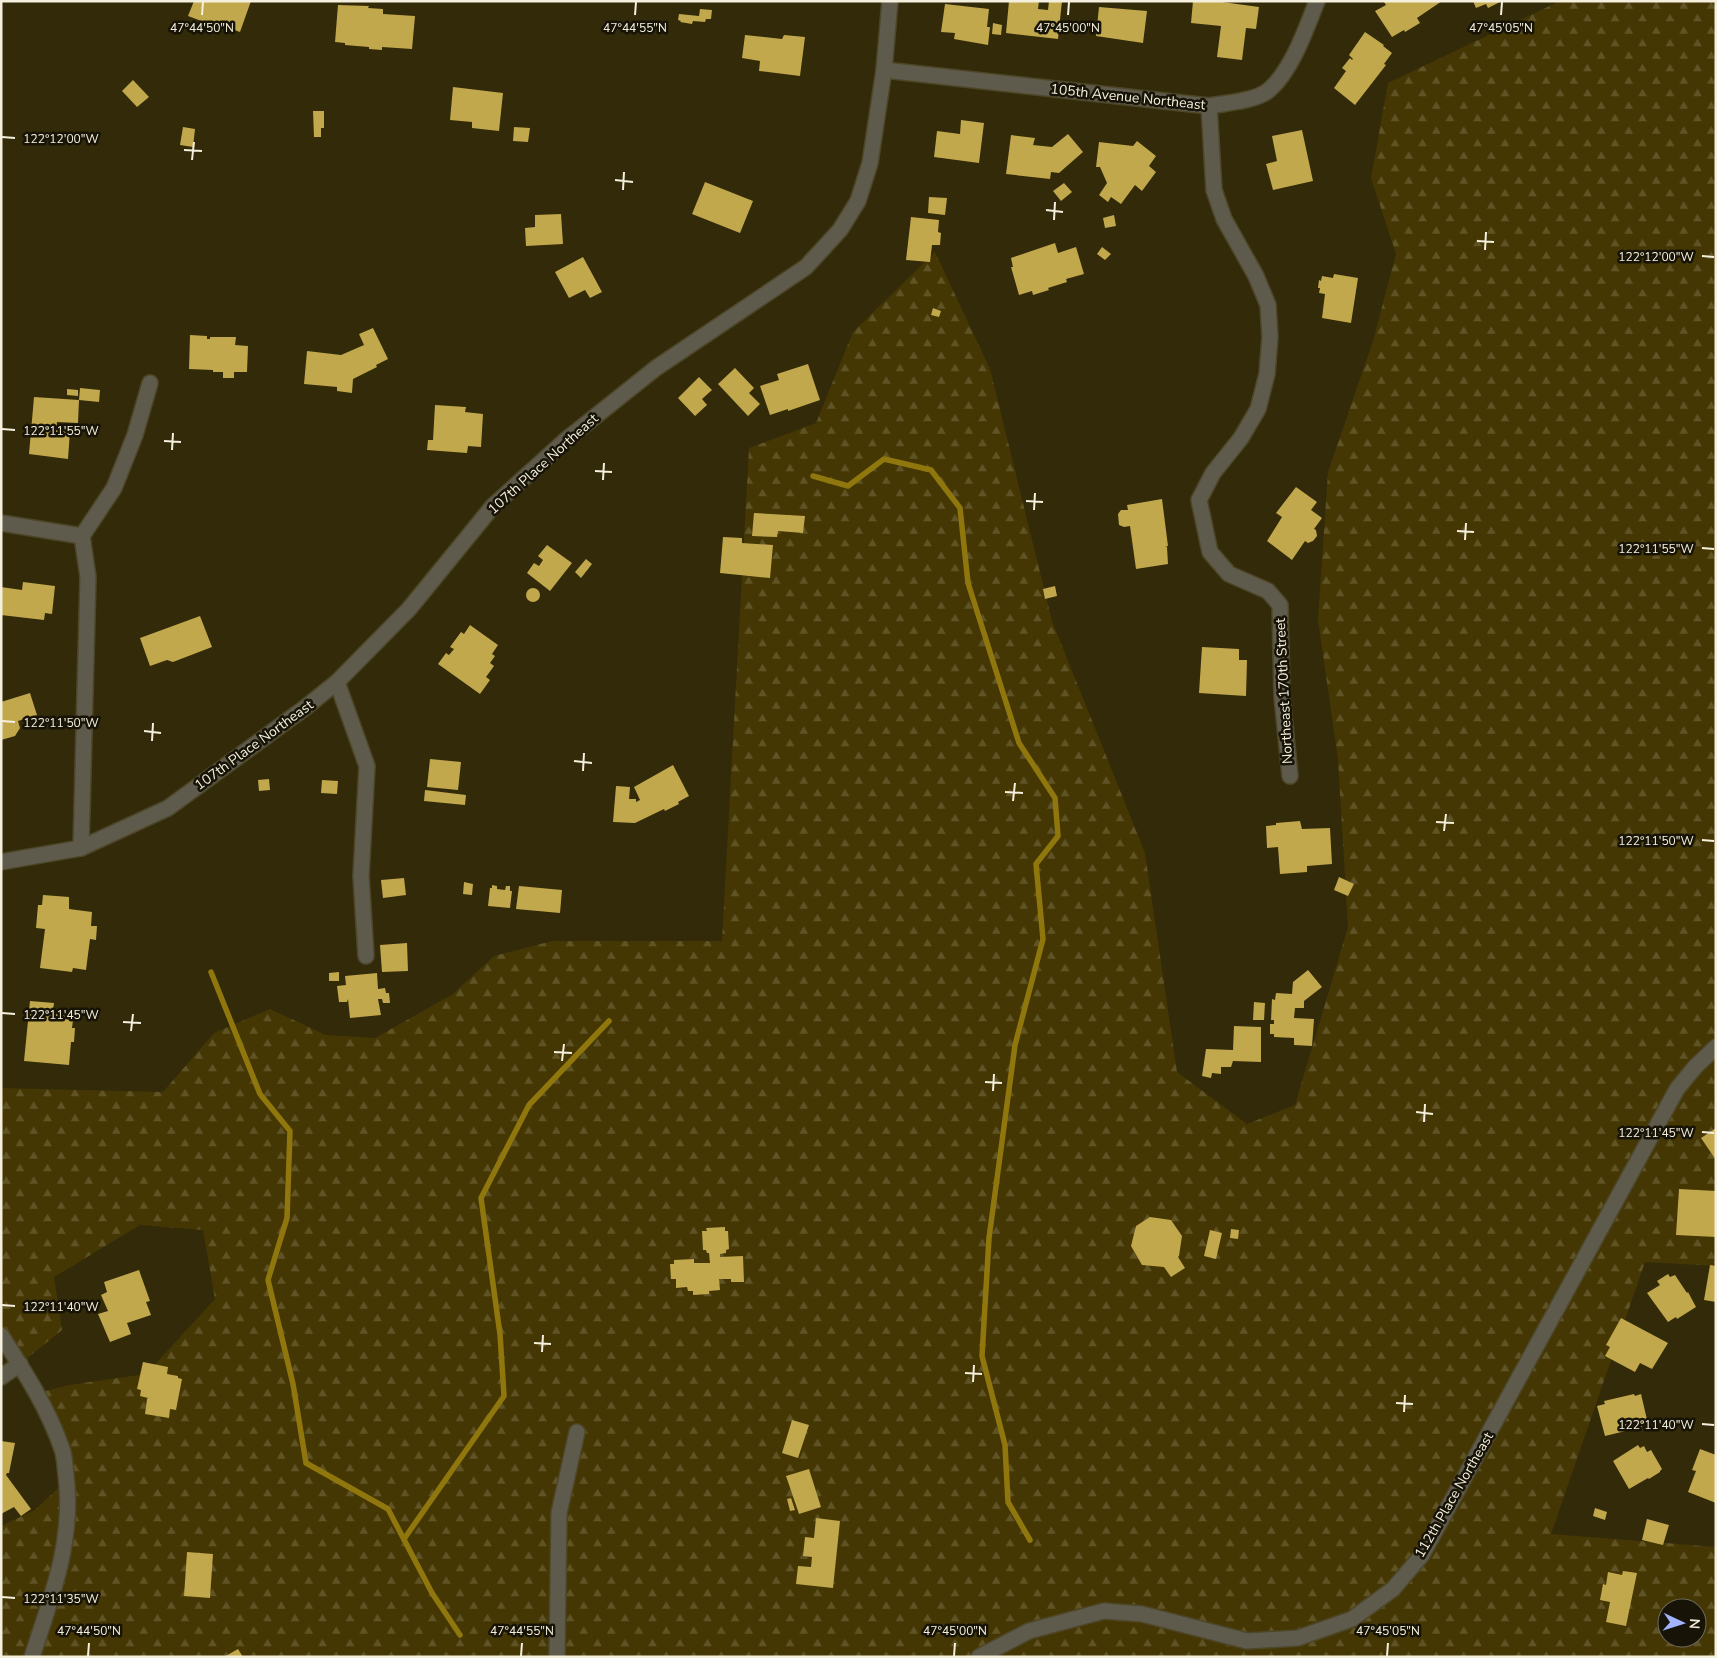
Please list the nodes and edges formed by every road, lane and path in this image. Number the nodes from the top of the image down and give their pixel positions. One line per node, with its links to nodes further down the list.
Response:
1 (890, 1): 3 (street, 107th Place Northeast)
2 (1317, 1): 4 (street, 105th Avenue Northeast)
3 (884, 70): 4 (street, 105th Avenue Northeast); 8 (street, 107th Place Northeast)
4 (1209, 106): 9 (street, Northeast 170th Street)
5 (150, 383): 7 (street)
6 (1, 523): 7 (street)
7 (82, 536): 10 (street)
8 (337, 682): 10 (street, 107th Place Northeast); 12 (street)
9 (1290, 776)
10 (81, 848): 11 (street, 107th Place Northeast)
11 (1, 862)
12 (366, 956)
13 (1716, 1047): 20 (street, 112th Place Northeast)
14 (1, 1335): 15 (street)
15 (20, 1364): 16 (street); 18 (street)
16 (1, 1376)
17 (578, 1432): 19 (street)
18 (32, 1657)
19 (557, 1657)
20 (979, 1657)

